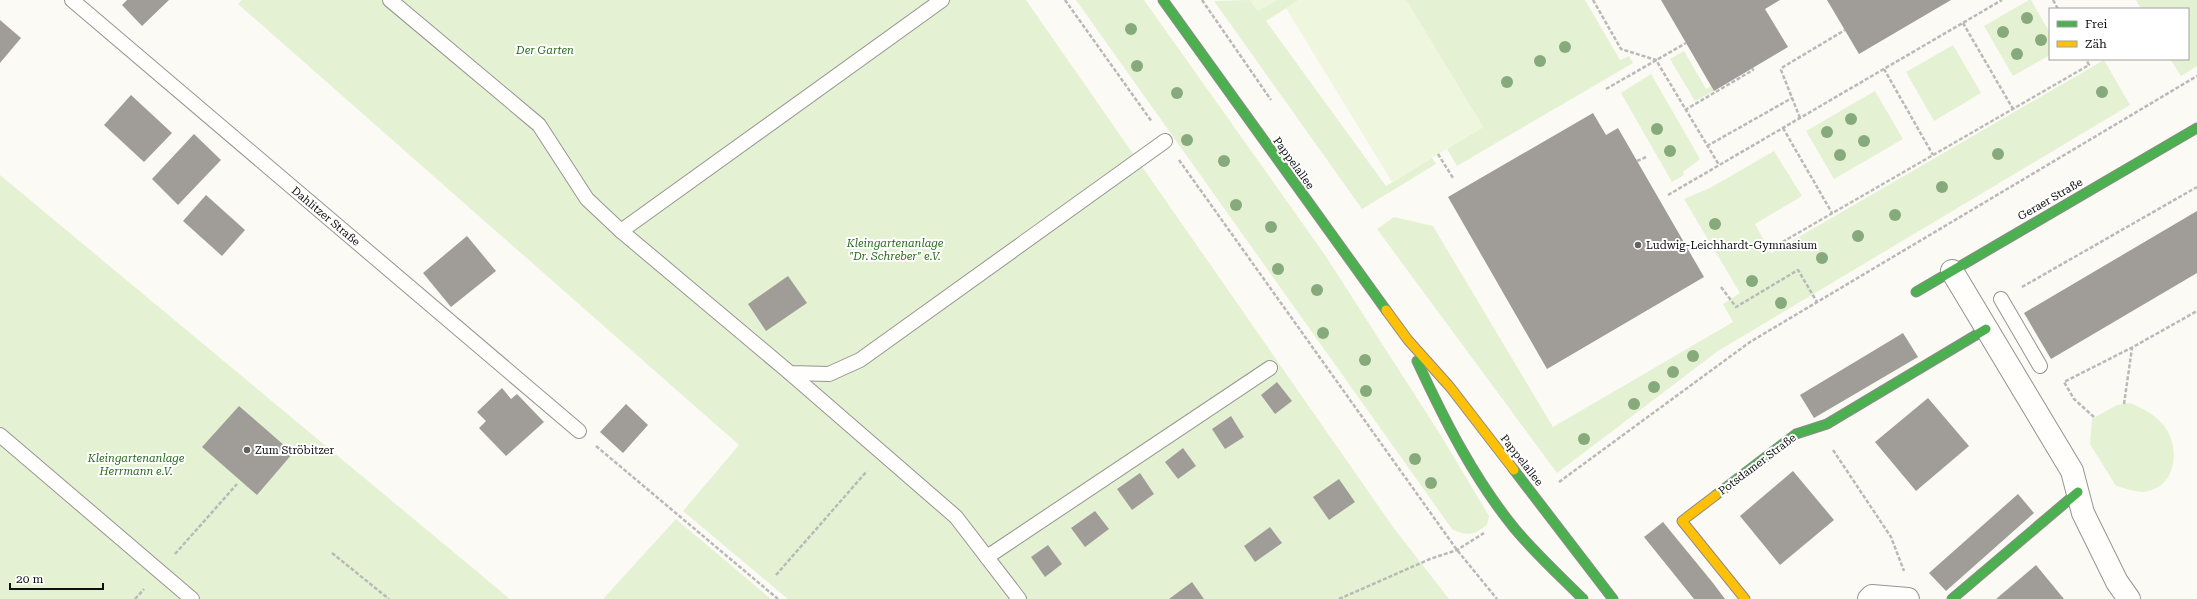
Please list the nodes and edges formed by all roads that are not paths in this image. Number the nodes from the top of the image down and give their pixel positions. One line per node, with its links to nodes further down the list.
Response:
1 (72, 0): 16 (lane, Dahlitzer Straße)
2 (390, 0): 7 (lane)
3 (942, 0): 7 (lane)
4 (1163, 0): 12 (main road, Pappelallee)
5 (2197, 128): 8 (main road, Geraer Straße)
6 (1165, 141): 15 (lane)
7 (621, 231): 15 (lane)
8 (1952, 271): 9 (main road, Geraer Straße); 11 (street)
9 (1916, 292)
10 (2001, 299): 13 (lane)
11 (1986, 329): 18 (street); 24 (main road, Potsdamer Straße)
12 (1408, 340): 22 (main road, Pappelallee); 23 (main road, Pappelallee)
13 (2040, 366)
14 (1270, 368): 19 (lane)
15 (790, 373): 19 (lane)
16 (579, 431)
17 (0, 435): 20 (lane)
18 (2078, 492): 27 (main road); 28 (street)
19 (987, 557): 21 (lane)
20 (192, 599)
21 (1019, 599)
22 (1583, 599)
23 (1612, 599)
24 (1745, 599)
25 (1868, 599): 26 (street)
26 (1908, 599)
27 (1952, 599)
28 (2129, 599)

